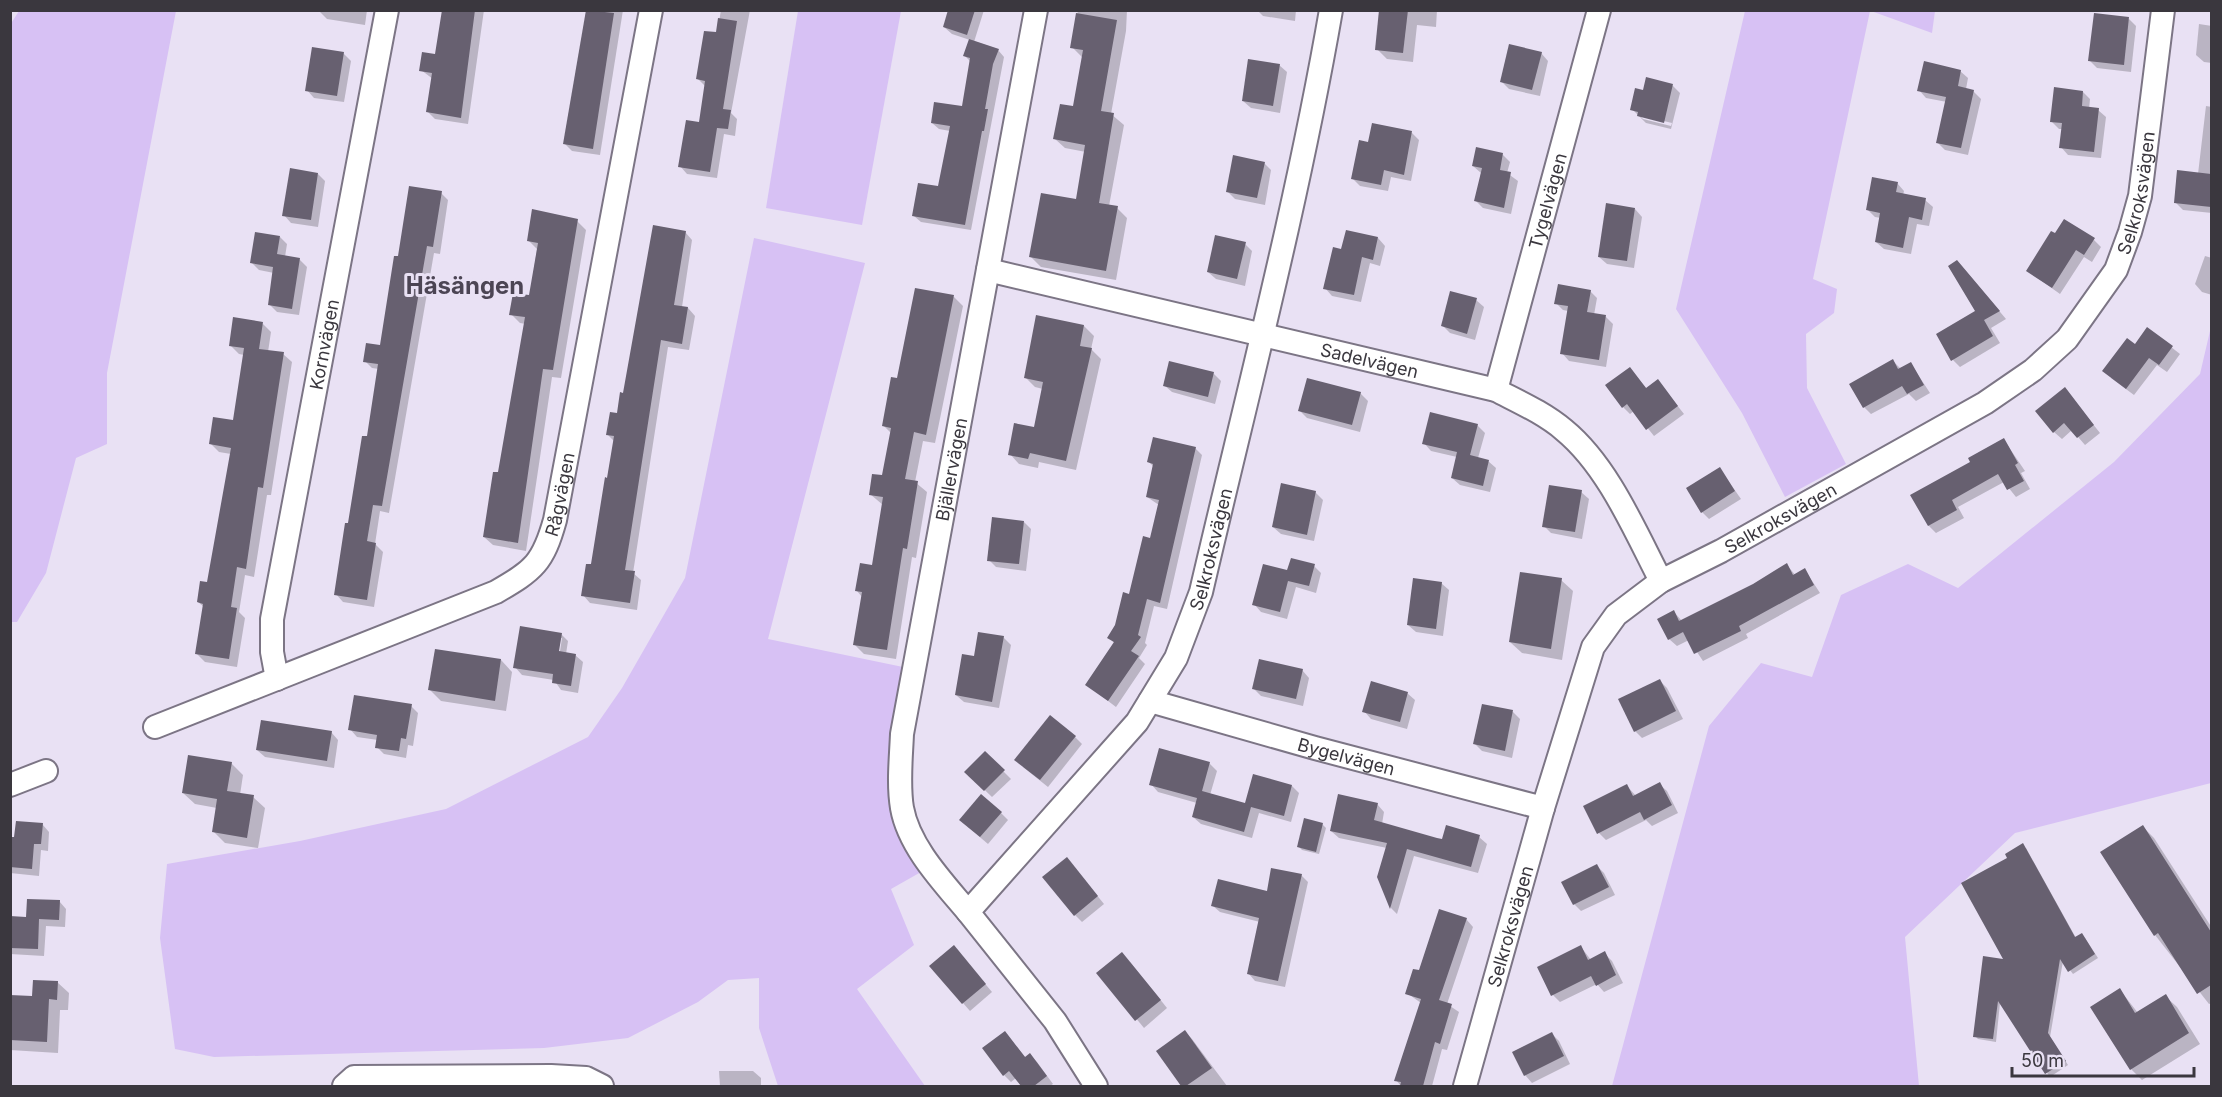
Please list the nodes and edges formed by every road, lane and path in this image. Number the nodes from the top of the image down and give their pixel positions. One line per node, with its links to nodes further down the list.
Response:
1 (387, 10): 11 (street, Kornvägen)
2 (651, 10): 11 (street, Rågvägen)
3 (1036, 10): 7 (street, Bjällervägen)
4 (1331, 10): 8 (street, Selkroksvägen)
5 (1599, 10): 9 (street, Tygelvägen)
6 (2163, 10): 10 (street, Selkroksvägen)
7 (988, 270): 8 (street, Sadelvägen); 17 (street, Bjällervägen)
8 (1261, 336): 9 (street, Sadelvägen); 12 (street, Selkroksvägen)
9 (1496, 390): 10 (street, Sadelvägen)
10 (1661, 581): 16 (street, Selkroksvägen)
11 (277, 679): 13 (street, Rågvägen)
12 (1150, 701): 16 (street, Bygelvägen); 17 (street, Selkroksvägen)
13 (155, 727)
14 (46, 771): 15 (street)
15 (10, 785)
16 (1543, 808): 21 (street, Selkroksvägen)
17 (968, 912): 20 (street)
18 (349, 1082): 19 (street)
19 (602, 1086)
20 (1096, 1086)
21 (1465, 1086)

